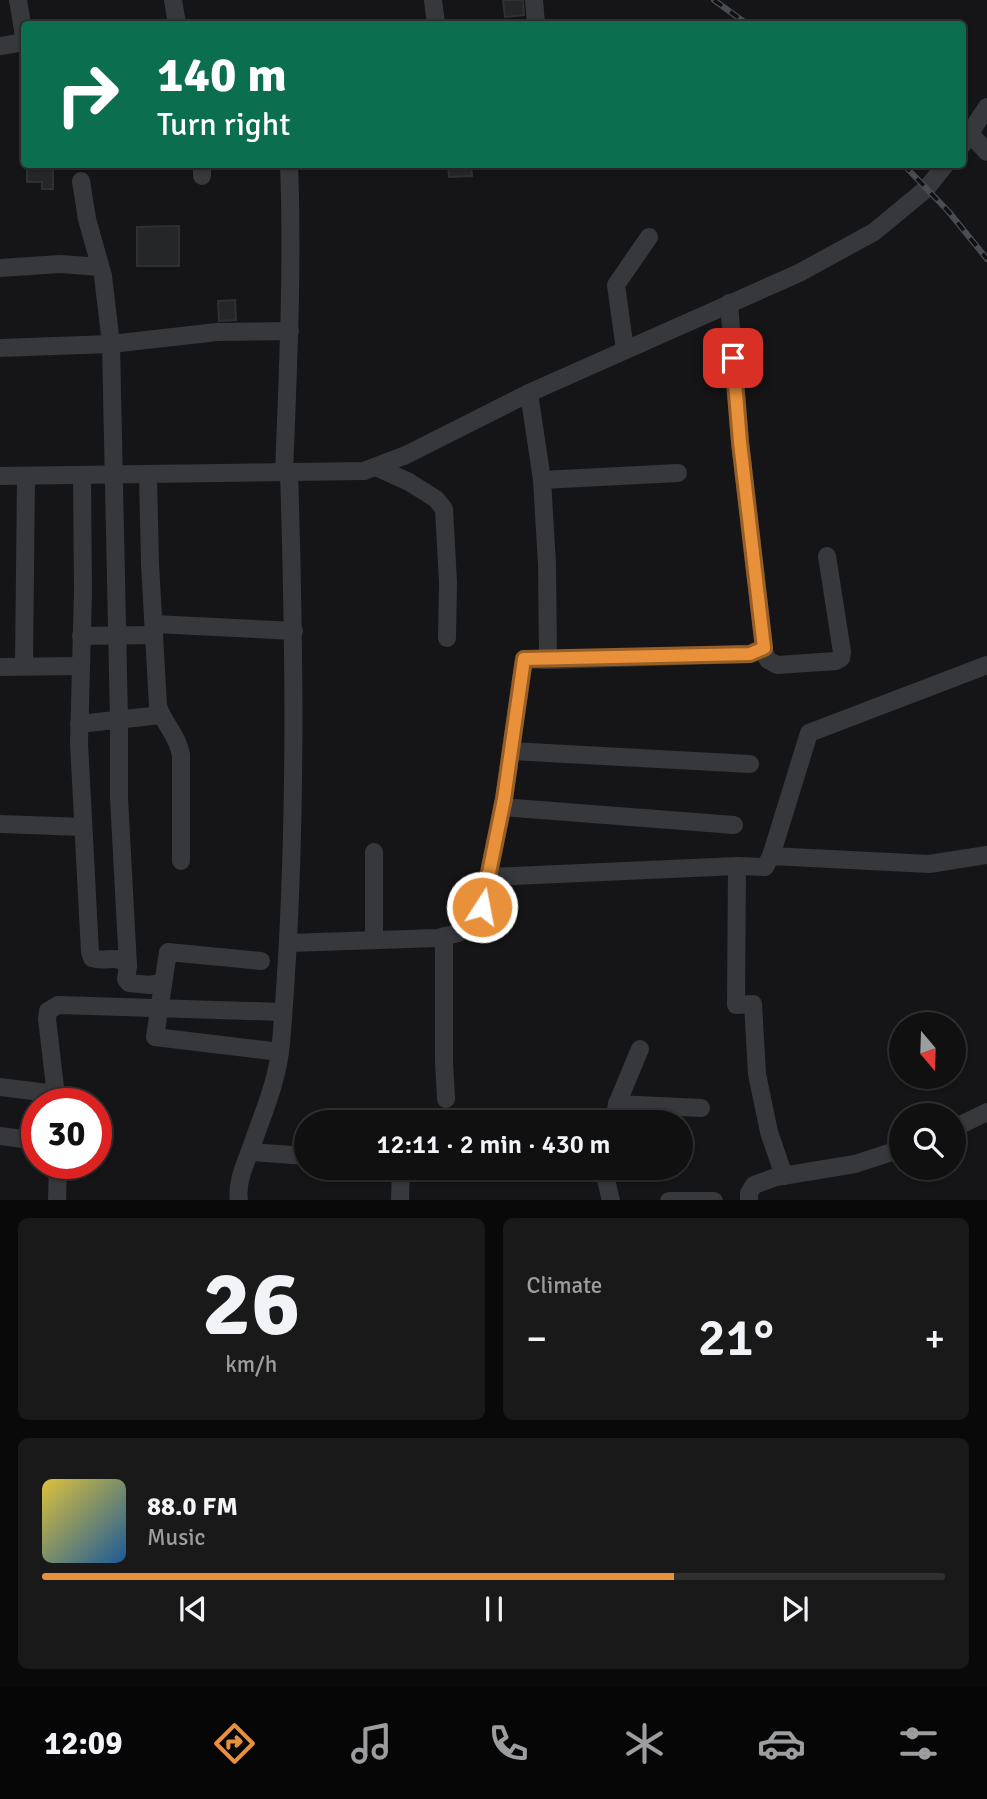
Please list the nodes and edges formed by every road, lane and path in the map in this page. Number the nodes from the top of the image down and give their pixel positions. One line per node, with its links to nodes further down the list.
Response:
1 (18, 0): 5 (street)
2 (173, 0): 6 (street)
3 (433, 0): 7 (street)
4 (534, 0): 8 (street)
5 (22, 21)
6 (176, 21)
7 (436, 21)
8 (536, 21)
9 (21, 42): 10 (street)
10 (0, 46)
11 (987, 107): 12 (street)
12 (967, 140): 13 (street)
13 (987, 152)
14 (289, 168): 21 (street)
15 (943, 168): 20 (street)
16 (81, 181): 18 (street)
17 (649, 237): 24 (street)
18 (100, 267): 19 (street); 22 (street)
19 (0, 268)
20 (729, 303): 24 (street); 41 (street)
21 (289, 331): 22 (street); 27 (street)
22 (111, 344): 23 (street); 32 (street)
23 (0, 348)
24 (625, 350): 25 (street)
25 (529, 393): 26 (street); 34 (street)
26 (376, 467): 27 (street); 40 (street)
27 (287, 472): 33 (street); 37 (street)
28 (678, 473): 34 (street)
29 (82, 475): 31 (street); 32 (street); 39 (street)
30 (0, 476): 31 (street)
31 (26, 476): 44 (street)
32 (115, 476): 33 (street); 38 (street)
33 (148, 476): 36 (street)
34 (542, 480): 42 (street)
35 (827, 556): 41 (street)
36 (154, 629): 37 (street); 38 (street); 47 (street)
37 (294, 631): 64 (street)
38 (116, 635): 39 (street); 48 (street)
39 (81, 636): 45 (street)
40 (447, 638)
41 (763, 650): 42 (street)
42 (548, 660): 50 (street)
43 (987, 665): 58 (street)
44 (24, 666): 45 (street); 46 (street)
45 (80, 666): 49 (street)
46 (0, 667)
47 (161, 715): 48 (street); 59 (street)
48 (119, 720): 49 (street); 66 (street)
49 (79, 724): 55 (street)
50 (511, 751): 51 (street); 52 (street)
51 (750, 764)
52 (502, 807): 54 (street); 61 (street)
53 (0, 824): 55 (street)
54 (734, 825)
55 (83, 827): 66 (street)
56 (374, 852): 63 (street)
57 (987, 855): 58 (street)
58 (771, 856): 60 (street)
59 (181, 861)
60 (737, 866): 61 (street); 86 (street)
61 (489, 877): 62 (street)
62 (444, 936): 63 (street); 75 (street)
63 (374, 940): 64 (street)
64 (289, 943): 69 (street)
65 (261, 961): 67 (street)
66 (128, 966): 67 (street)
67 (163, 982): 68 (street)
68 (159, 1007): 69 (street); 71 (street); 73 (street)
69 (284, 1012): 71 (street)
70 (640, 1049): 77 (street)
71 (280, 1052): 83 (street)
72 (0, 1087): 74 (street)
73 (56, 1088)
74 (21, 1091)
75 (446, 1099)
76 (701, 1108): 78 (street)
77 (617, 1110)
78 (667, 1110)
79 (987, 1112): 80 (street)
80 (966, 1122)
81 (0, 1136): 82 (street)
82 (21, 1139)
83 (250, 1152): 85 (street); 91 (street)
84 (889, 1153): 86 (street)
85 (294, 1155)
86 (784, 1176): 96 (street)
87 (58, 1179): 90 (street)
88 (401, 1180): 92 (street)
89 (606, 1180): 93 (street)
90 (57, 1200)
91 (239, 1200)
92 (400, 1200)
93 (611, 1200)
94 (669, 1200): 95 (street)
95 (714, 1200)
96 (749, 1200)

